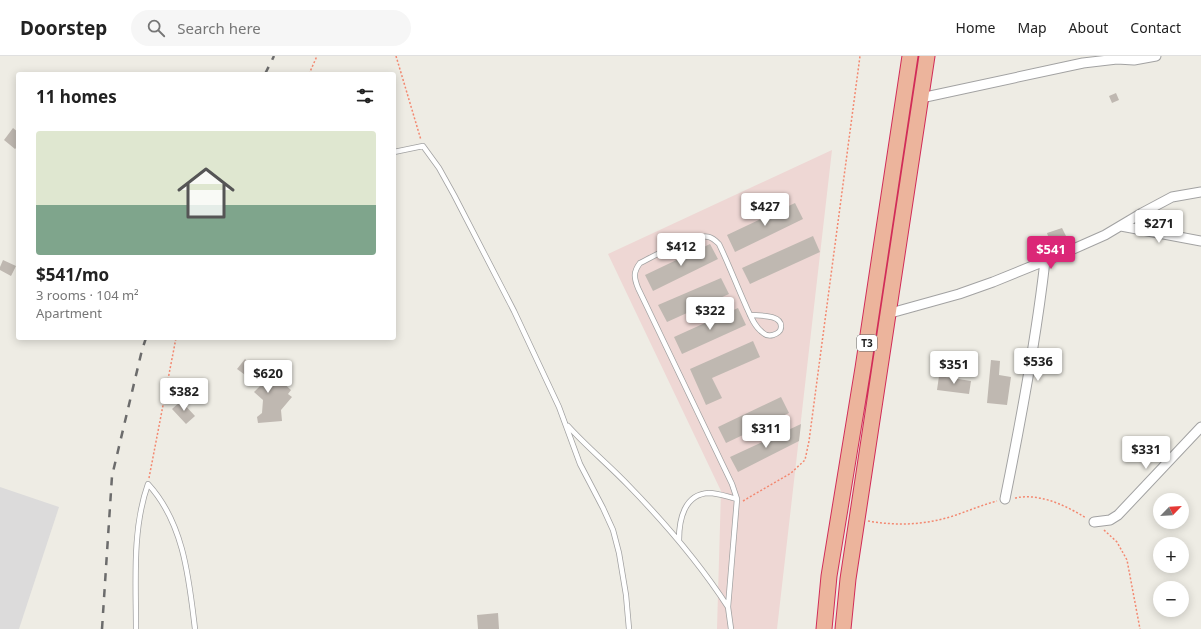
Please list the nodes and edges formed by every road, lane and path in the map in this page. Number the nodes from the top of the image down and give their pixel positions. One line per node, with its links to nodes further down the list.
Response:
1 (317, 56): 7 (path)
2 (396, 56): 9 (path)
3 (860, 56): 22 (path)
4 (910, 56): 31 (highway, T3)
5 (927, 56): 8 (highway, T3)
6 (1156, 56): 8 (street)
7 (310, 72)
8 (921, 98): 15 (highway, T3)
9 (423, 146): 10 (lane); 18 (lane)
10 (396, 152)
11 (1201, 192): 12 (street)
12 (1121, 226): 13 (street); 14 (street)
13 (1201, 241)
14 (1045, 261): 15 (street); 21 (street)
15 (887, 314): 23 (highway, T3)
16 (750, 315): 16 (lane); 22 (lane)
17 (176, 340): 20 (path)
18 (566, 424): 25 (lane); 29 (lane)
19 (1201, 427): 24 (street)
20 (148, 484): 27 (lane); 28 (lane)
21 (1005, 499): 23 (path); 24 (path)
22 (737, 501): 25 (lane); 26 (lane)
23 (857, 518): 32 (highway, T3)
24 (1094, 522): 33 (path)
25 (678, 540): 26 (lane)
26 (728, 607): 30 (lane)
27 (136, 629)
28 (195, 629)
29 (629, 629)
30 (731, 629)
31 (824, 629)
32 (843, 629)
33 (1140, 629)

